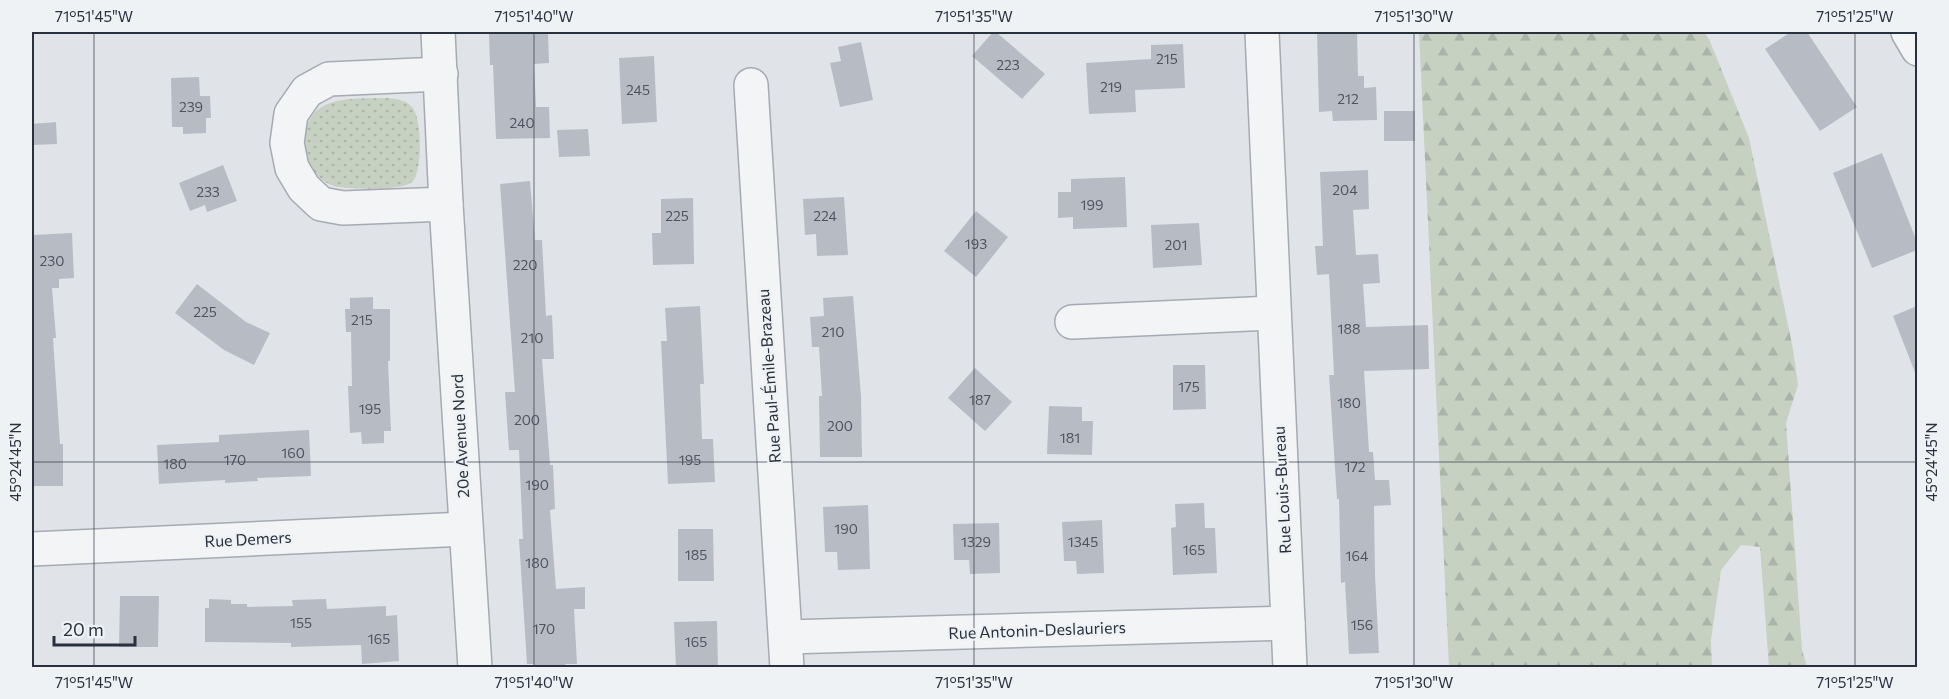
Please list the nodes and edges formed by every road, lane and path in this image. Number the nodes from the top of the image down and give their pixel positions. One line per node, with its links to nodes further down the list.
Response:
1 (438, 32): 5 (street, 20e Avenue Nord)
2 (1262, 32): 8 (street, Rue Louis-Bureau)
3 (1908, 32): 4 (street)
4 (1917, 49)
5 (441, 74): 7 (street, 20e Avenue Nord); 7 (street)
6 (751, 85): 13 (street, Rue Paul-Émile-Brazeau)
7 (446, 204): 10 (street, 20e Avenue Nord)
8 (1274, 313): 9 (street); 12 (street, Rue Louis-Bureau)
9 (1072, 322)
10 (465, 529): 11 (street, Rue Demers); 14 (street, 20e Avenue Nord)
11 (32, 549)
12 (1288, 623): 13 (street, Rue Antonin-Deslauriers); 15 (street, Rue Louis-Bureau)
13 (787, 652)
14 (475, 668)
15 (1290, 668)

